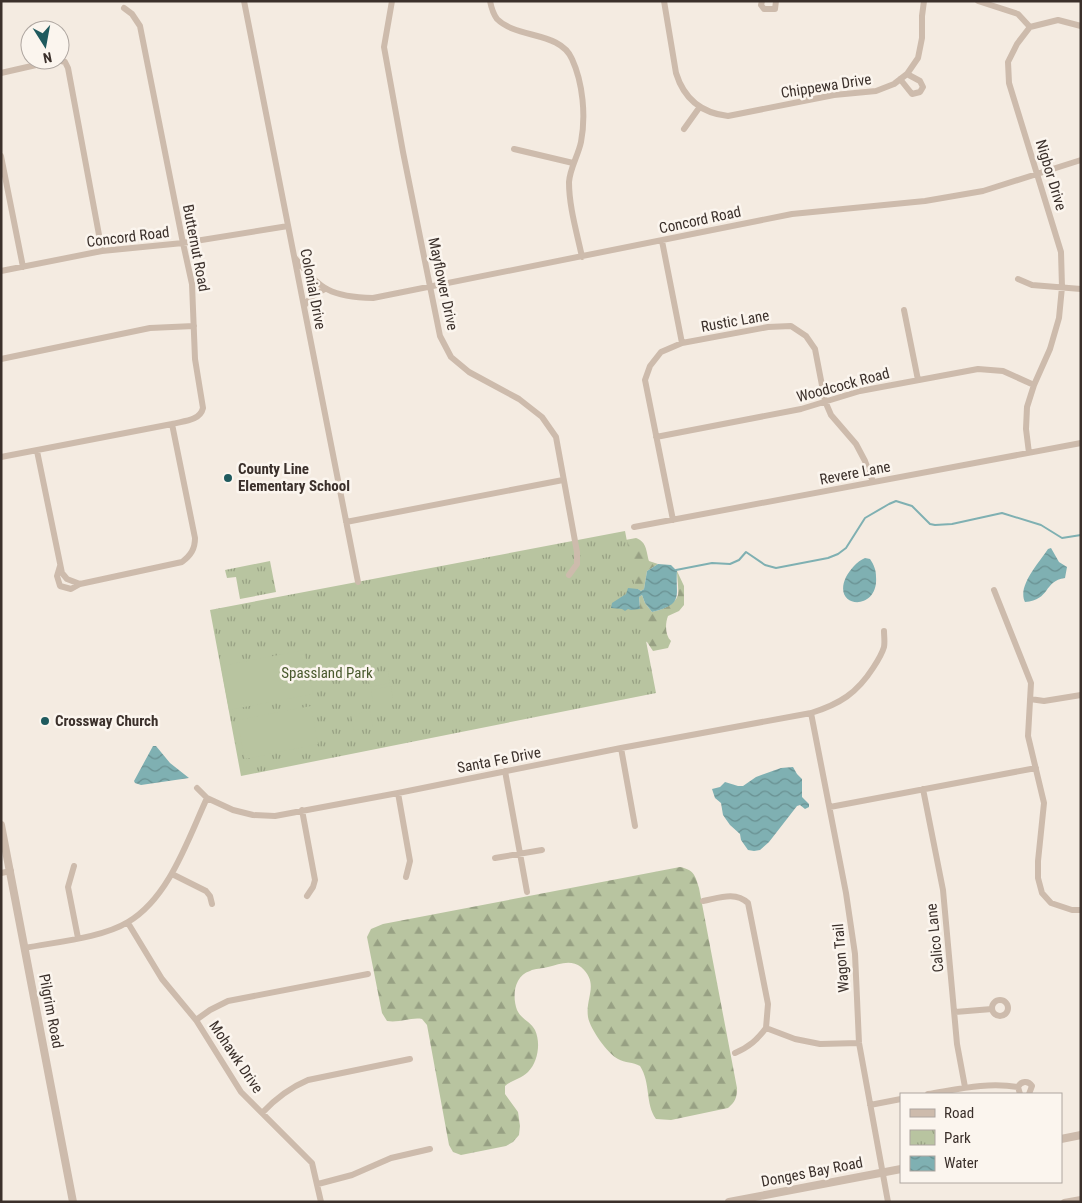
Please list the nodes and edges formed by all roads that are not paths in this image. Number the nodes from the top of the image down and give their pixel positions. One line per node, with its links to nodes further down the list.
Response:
1 (244, 1): 22 (street, Colonial Drive)
2 (392, 1): 32 (street, Mayflower Drive)
3 (490, 1): 20 (street)
4 (664, 1): 15 (street)
5 (762, 1): 6 (street)
6 (776, 1)
7 (924, 1): 13 (street, Chippewa Drive)
8 (978, 1): 11 (street)
9 (124, 8): 24 (street, Butternut Road)
10 (1081, 26): 11 (street)
11 (1030, 27): 21 (street, Nigbor Drive)
12 (1, 73): 25 (street)
13 (908, 74): 14 (street, Chippewa Drive); 14 (street)
14 (900, 80): 15 (street, Chippewa Drive)
15 (699, 108): 16 (street)
16 (684, 129)
17 (514, 149): 20 (street)
18 (1, 156): 28 (street)
19 (1081, 160): 21 (street, Concord Road)
20 (573, 163): 26 (street)
21 (1038, 172): 23 (street, Concord Road); 31 (street, Nigbor Drive)
22 (288, 226): 24 (street, Concord Road); 27 (street, Colonial Drive)
23 (662, 241): 26 (street, Concord Road); 38 (street)
24 (182, 243): 25 (street, Concord Road); 37 (street, Butternut Road)
25 (102, 251): 28 (street, Concord Road)
26 (582, 257): 32 (street, Concord Road)
27 (294, 258): 33 (street, Concord Road); 35 (street, Colonial Drive)
28 (23, 266): 29 (street, Concord Road)
29 (1, 271)
30 (1018, 279): 31 (street)
31 (1062, 287): 34 (street); 41 (street, Nigbor Drive)
32 (430, 288): 33 (street, Concord Road); 49 (street, Mayflower Drive)
33 (325, 289): 35 (street)
34 (1081, 289)
35 (304, 306): 52 (street, Colonial Drive)
36 (904, 310): 40 (street)
37 (194, 326): 39 (street); 43 (street, Butternut Road)
38 (682, 343): 42 (street, Rustic Lane); 44 (street)
39 (1, 359)
40 (918, 380): 41 (street, Woodcock Road); 42 (street, Woodcock Road)
41 (1034, 385): 47 (street, Nigbor Drive)
42 (825, 401): 44 (street, Woodcock Road); 50 (street, Rustic Lane)
43 (172, 424): 46 (street); 57 (street)
44 (656, 437): 51 (street)
45 (1081, 443): 47 (street, Revere Lane)
46 (36, 451): 48 (street); 54 (street)
47 (1029, 453): 50 (street, Revere Lane)
48 (1, 457)
49 (564, 480): 52 (street); 55 (street, Mayflower Drive)
50 (873, 482): 51 (street, Revere Lane)
51 (673, 520): 53 (street, Revere Lane)
52 (346, 522): 56 (street, Colonial Drive)
53 (634, 527)
54 (60, 566): 57 (street); 57 (street)
55 (569, 575)
56 (358, 582)
57 (80, 584)
58 (994, 590): 61 (street)
59 (884, 631): 62 (street, Santa Fe Drive)
60 (1081, 695): 61 (street)
61 (1030, 699): 64 (street)
62 (811, 713): 63 (street, Santa Fe Drive); 70 (street, Wagon Trail)
63 (621, 748): 65 (street, Santa Fe Drive); 73 (street)
64 (1036, 768): 67 (street); 86 (street)
65 (505, 771): 68 (street, Santa Fe Drive); 75 (street)
66 (197, 788): 69 (street, Santa Fe Drive)
67 (923, 789): 70 (street); 92 (street, Calico Lane)
68 (398, 793): 71 (street, Santa Fe Drive); 81 (street)
69 (207, 798): 71 (street, Santa Fe Drive); 80 (street)
70 (830, 807): 95 (street, Wagon Trail)
71 (302, 810): 83 (street)
72 (1, 825): 78 (street, Pilgrim Road)
73 (635, 826)
74 (542, 850): 75 (street)
75 (520, 854): 76 (street); 82 (street)
76 (496, 858)
77 (74, 866): 88 (street)
78 (10, 871): 79 (street); 89 (street, Pilgrim Road)
79 (1, 873)
80 (172, 874): 85 (street); 87 (street)
81 (406, 876)
82 (527, 892)
83 (307, 896)
84 (703, 901): 94 (street)
85 (212, 904)
86 (1081, 910)
87 (128, 922): 88 (street); 93 (street, Mohawk Drive)
88 (78, 938): 89 (street)
89 (25, 948): 114 (street, Pilgrim Road)
90 (368, 974): 93 (street)
91 (992, 1009): 92 (street)
92 (955, 1012): 98 (street, Calico Lane)
93 (196, 1020): 105 (street, Mohawk Drive)
94 (766, 1028): 95 (street); 96 (street)
95 (859, 1043): 104 (street, Wagon Trail)
96 (734, 1053)
97 (410, 1059): 105 (street)
98 (965, 1087): 99 (street); 100 (street)
99 (1018, 1087): 101 (street); 102 (street)
100 (933, 1093)
101 (1020, 1093)
102 (1030, 1093)
103 (900, 1099): 104 (street)
104 (870, 1105): 110 (street, Wagon Trail)
105 (262, 1112): 111 (street, Mohawk Drive)
106 (1081, 1135): 107 (street)
107 (1062, 1138)
108 (430, 1149): 111 (street)
109 (900, 1169): 110 (street, Donges Bay Road)
110 (883, 1172): 116 (street, Donges Bay Road); 117 (street, Wagon Trail)
111 (318, 1184): 115 (street, Mohawk Drive)
112 (1081, 1199): 113 (street)
113 (1074, 1201): 118 (street)
114 (73, 1202)
115 (321, 1202)
116 (729, 1202)
117 (888, 1202)
118 (1064, 1202)

